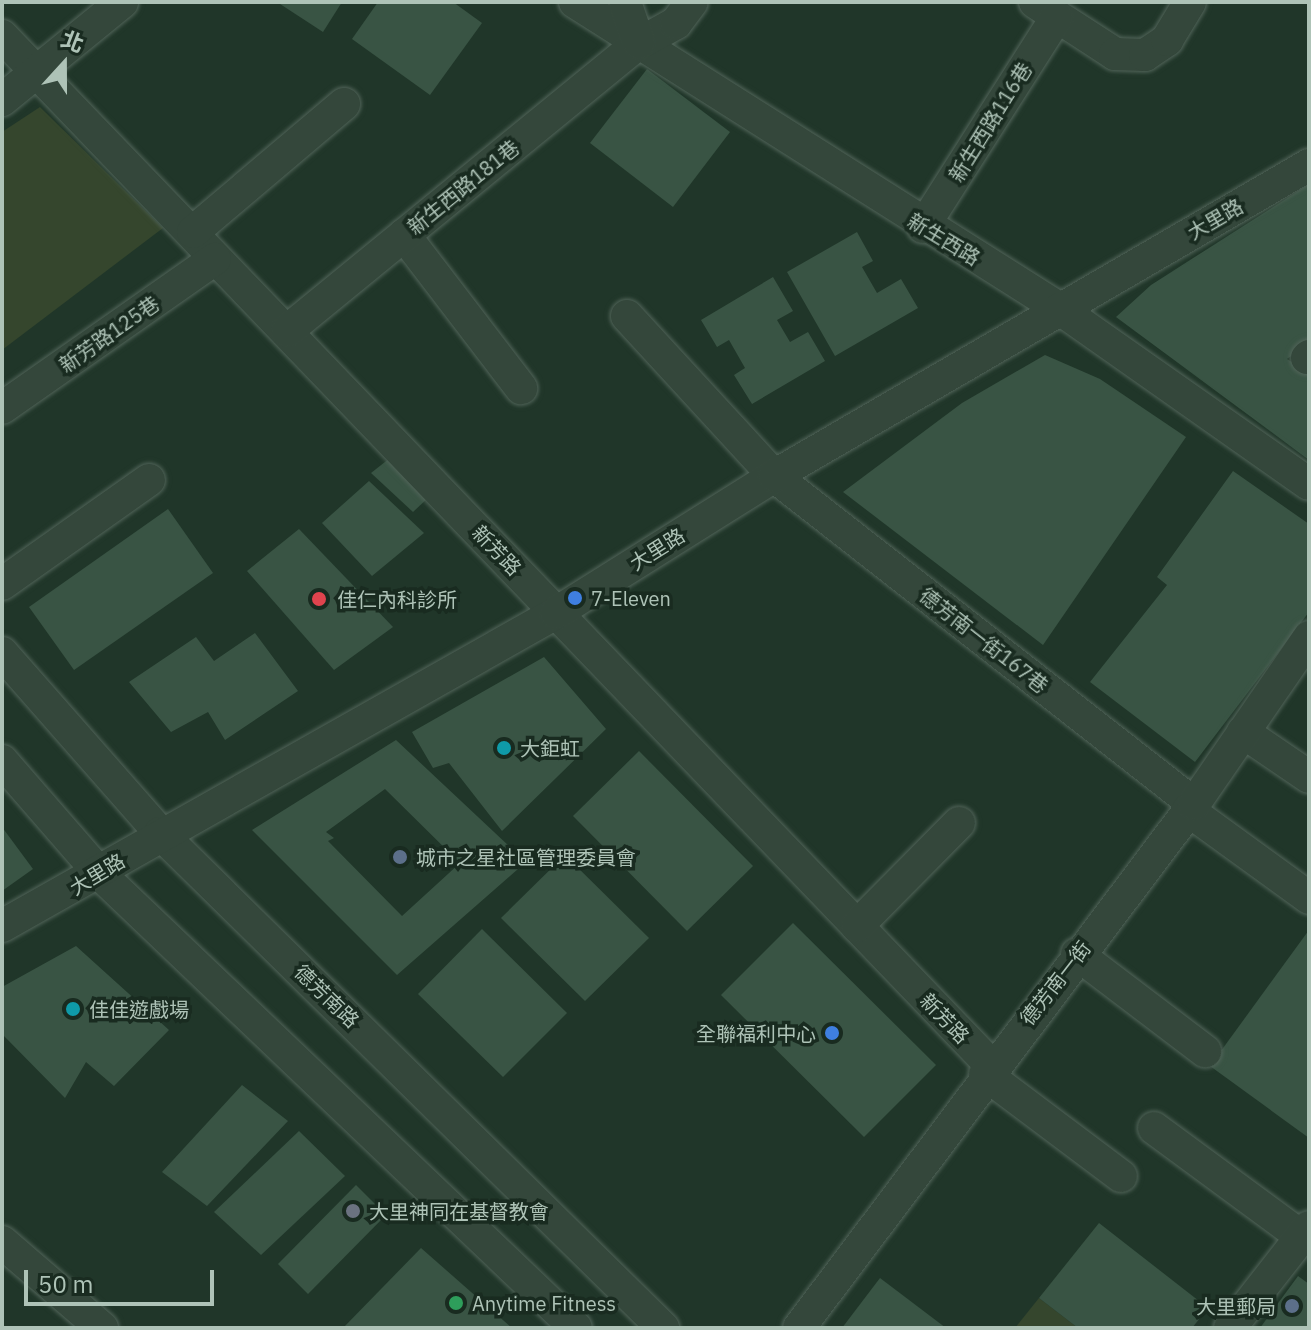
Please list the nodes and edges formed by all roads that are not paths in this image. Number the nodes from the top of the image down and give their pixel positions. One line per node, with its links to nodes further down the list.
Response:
1 (122, 2): 9 (street)
2 (575, 2): 8 (street, 新生西路)
3 (625, 2): 8 (street)
4 (692, 2): 8 (street, 新生西路181巷)
5 (1190, 2): 6 (street)
6 (1046, 9): 13 (street, 新生西路116巷)
7 (2, 36): 9 (street, 新芳路)
8 (641, 43): 13 (street, 新生西路); 15 (street, 新生西路181巷)
9 (39, 72): 10 (street); 14 (street, 新芳路)
10 (2, 100)
11 (344, 104): 14 (street)
12 (1309, 165): 17 (street, 大里路)
13 (923, 227): 17 (street, 新生西路)
14 (193, 232): 16 (street, 新芳路)
15 (404, 235): 19 (street, 新生西路181巷); 20 (street)
16 (215, 259): 19 (street, 新芳路); 21 (street, 新芳路125巷)
17 (1060, 309): 22 (street, 大里路); 24 (street, 新生西路)
18 (627, 316): 22 (street, 德芳南一街167巷)
19 (287, 331): 26 (street, 新芳路)
20 (521, 388)
21 (2, 408)
22 (774, 476): 26 (street, 大里路); 32 (street, 德芳南一街167巷)
23 (149, 480): 25 (street)
24 (1309, 484)
25 (2, 584)
26 (556, 613): 34 (street, 大里路); 38 (street, 新芳路)
27 (1309, 637): 29 (street, 德芳南一街)
28 (2, 653): 34 (street, 德芳南路)
29 (1243, 732): 31 (street); 32 (street, 德芳南一街)
30 (2, 761): 35 (street)
31 (1309, 777)
32 (1191, 807): 36 (street, 德芳南一街167巷); 39 (street, 德芳南一街)
33 (959, 823): 38 (street)
34 (160, 833): 35 (street, 大里路); 48 (street, 德芳南路)
35 (101, 875): 37 (street, 大里路); 47 (street)
36 (1309, 898)
37 (2, 926)
38 (857, 926): 41 (street, 新芳路)
39 (1077, 954): 40 (street); 41 (street, 德芳南一街)
40 (1205, 1051)
41 (988, 1070): 43 (street, 新芳路); 49 (street, 德芳南一街)
42 (1154, 1128): 44 (street)
43 (1121, 1176)
44 (1306, 1232): 50 (street)
45 (2, 1242): 46 (street)
46 (102, 1328)
47 (576, 1328)
48 (663, 1328)
49 (799, 1328)
50 (1230, 1328)

